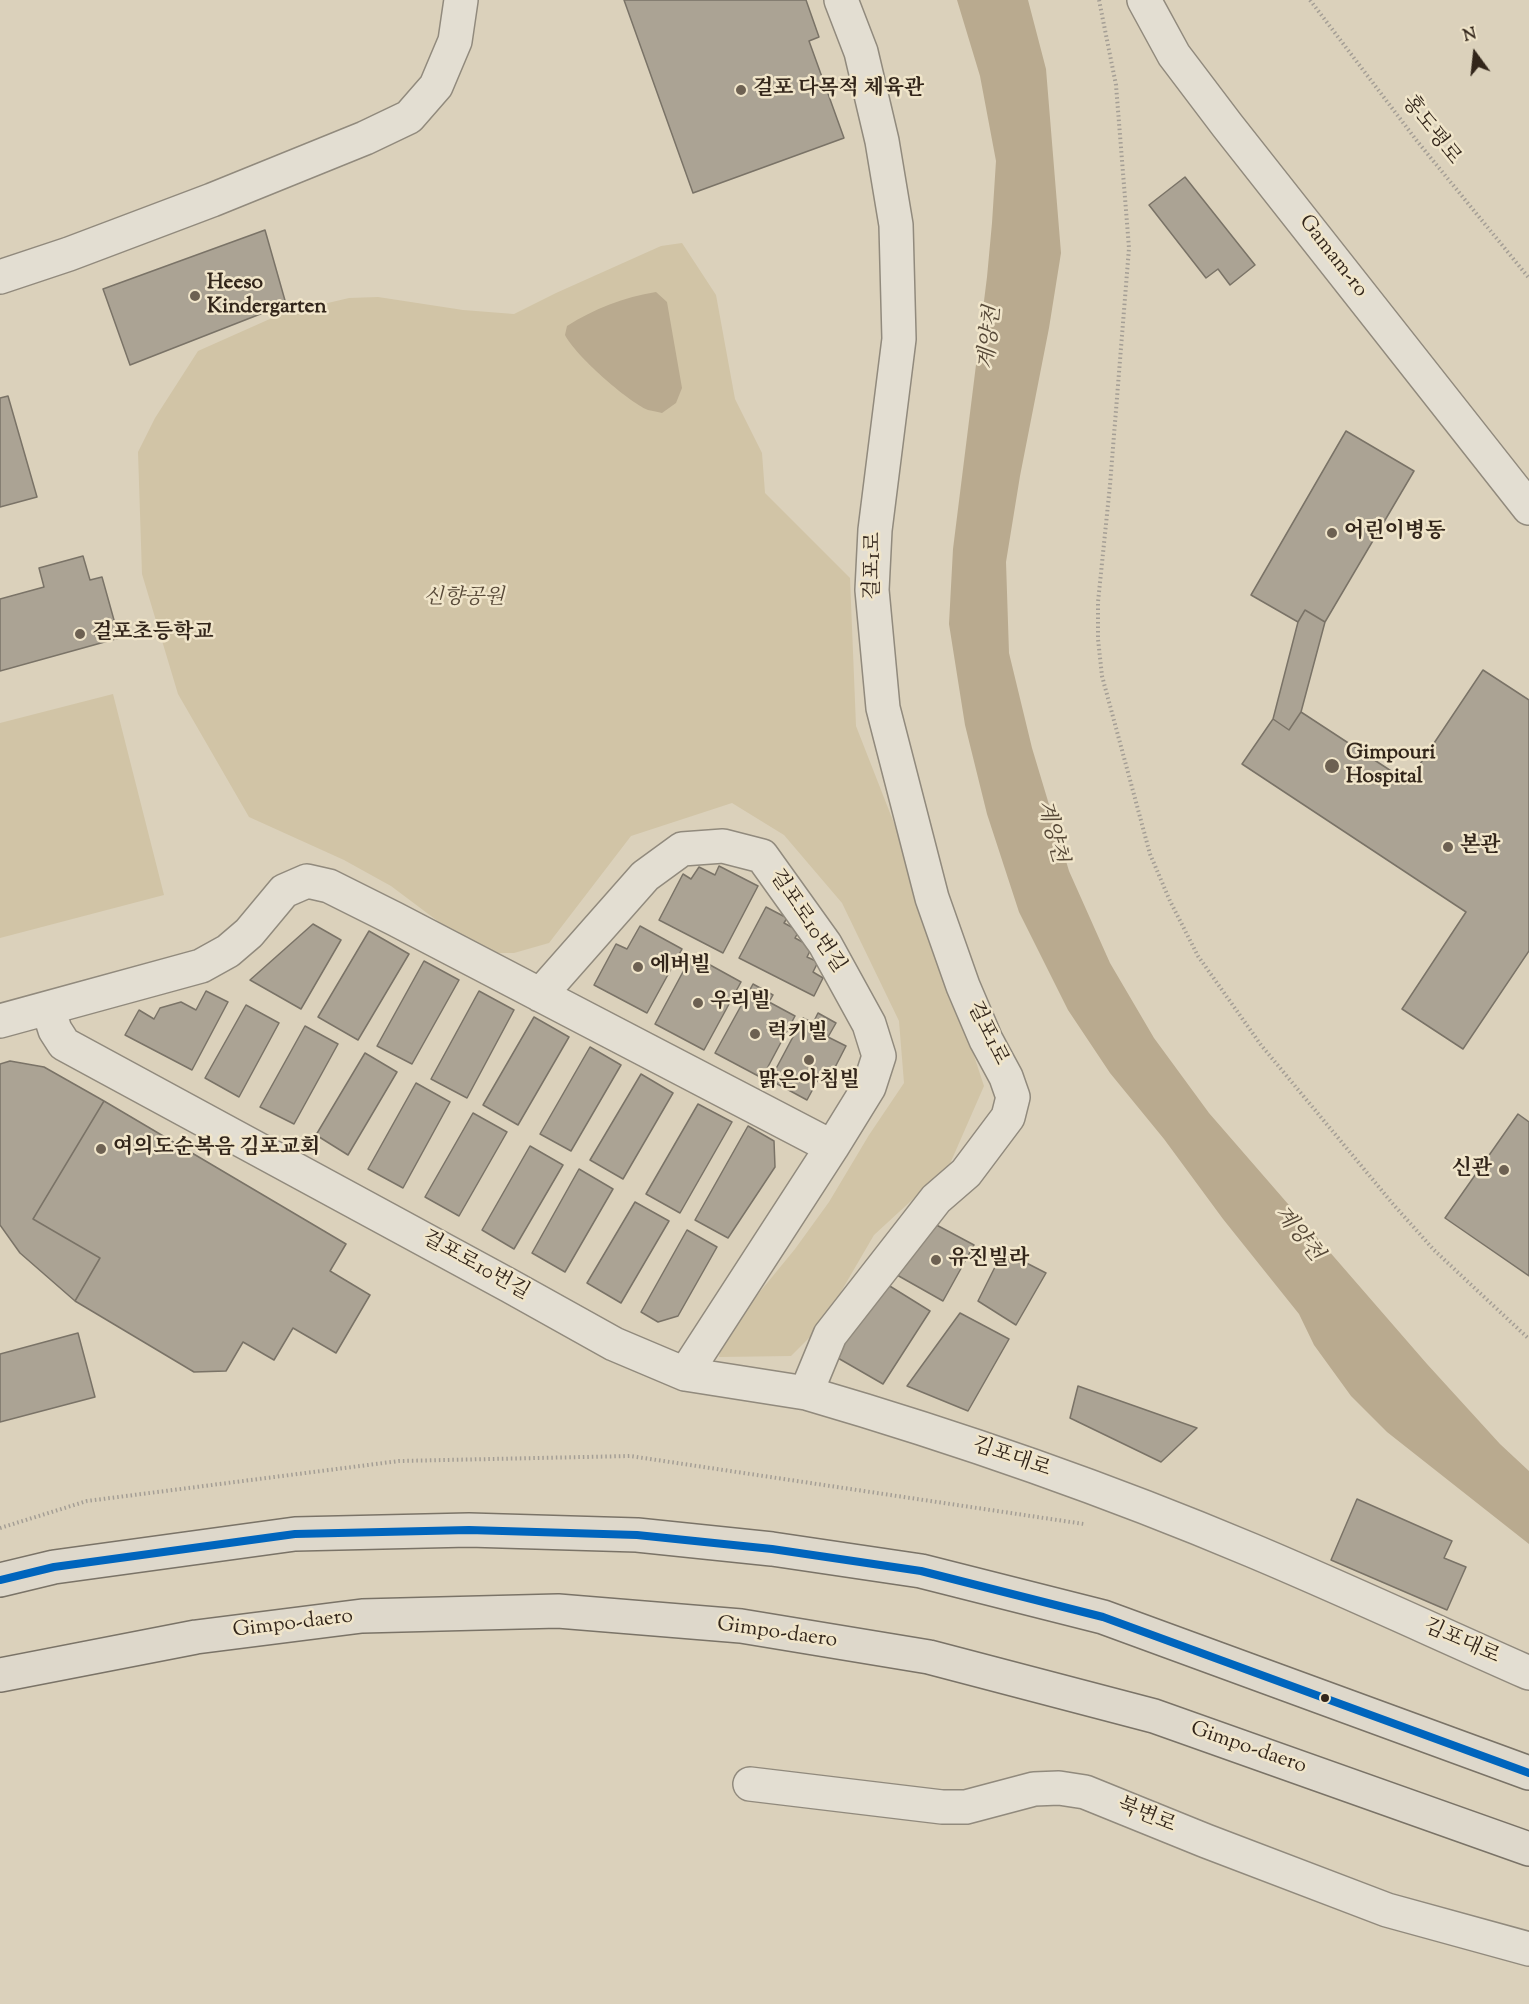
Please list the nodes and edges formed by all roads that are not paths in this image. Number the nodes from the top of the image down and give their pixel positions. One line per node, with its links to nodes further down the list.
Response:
1 (461, 0): 4 (street)
2 (842, 0): 11 (street, 걸포1로)
3 (1144, 0): 5 (street, Gamam-ro)
4 (0, 277)
5 (1529, 508)
6 (540, 995): 7 (street); 9 (street); 9 (street, 걸포로10번길)
7 (48, 1008): 8 (street); 10 (street, 걸포로10번길)
8 (0, 1021)
9 (832, 1147): 10 (street, 걸포로10번길)
10 (685, 1374): 11 (street, 김포대로)
11 (806, 1393): 13 (street, 김포대로)
12 (0, 1580): 15 (main road)
13 (1529, 1672)
14 (0, 1675): 17 (main road, Gimpo-daero)
15 (1529, 1773)
16 (750, 1784): 18 (street, 북변로)
17 (1529, 1849)
18 (1529, 1949)

